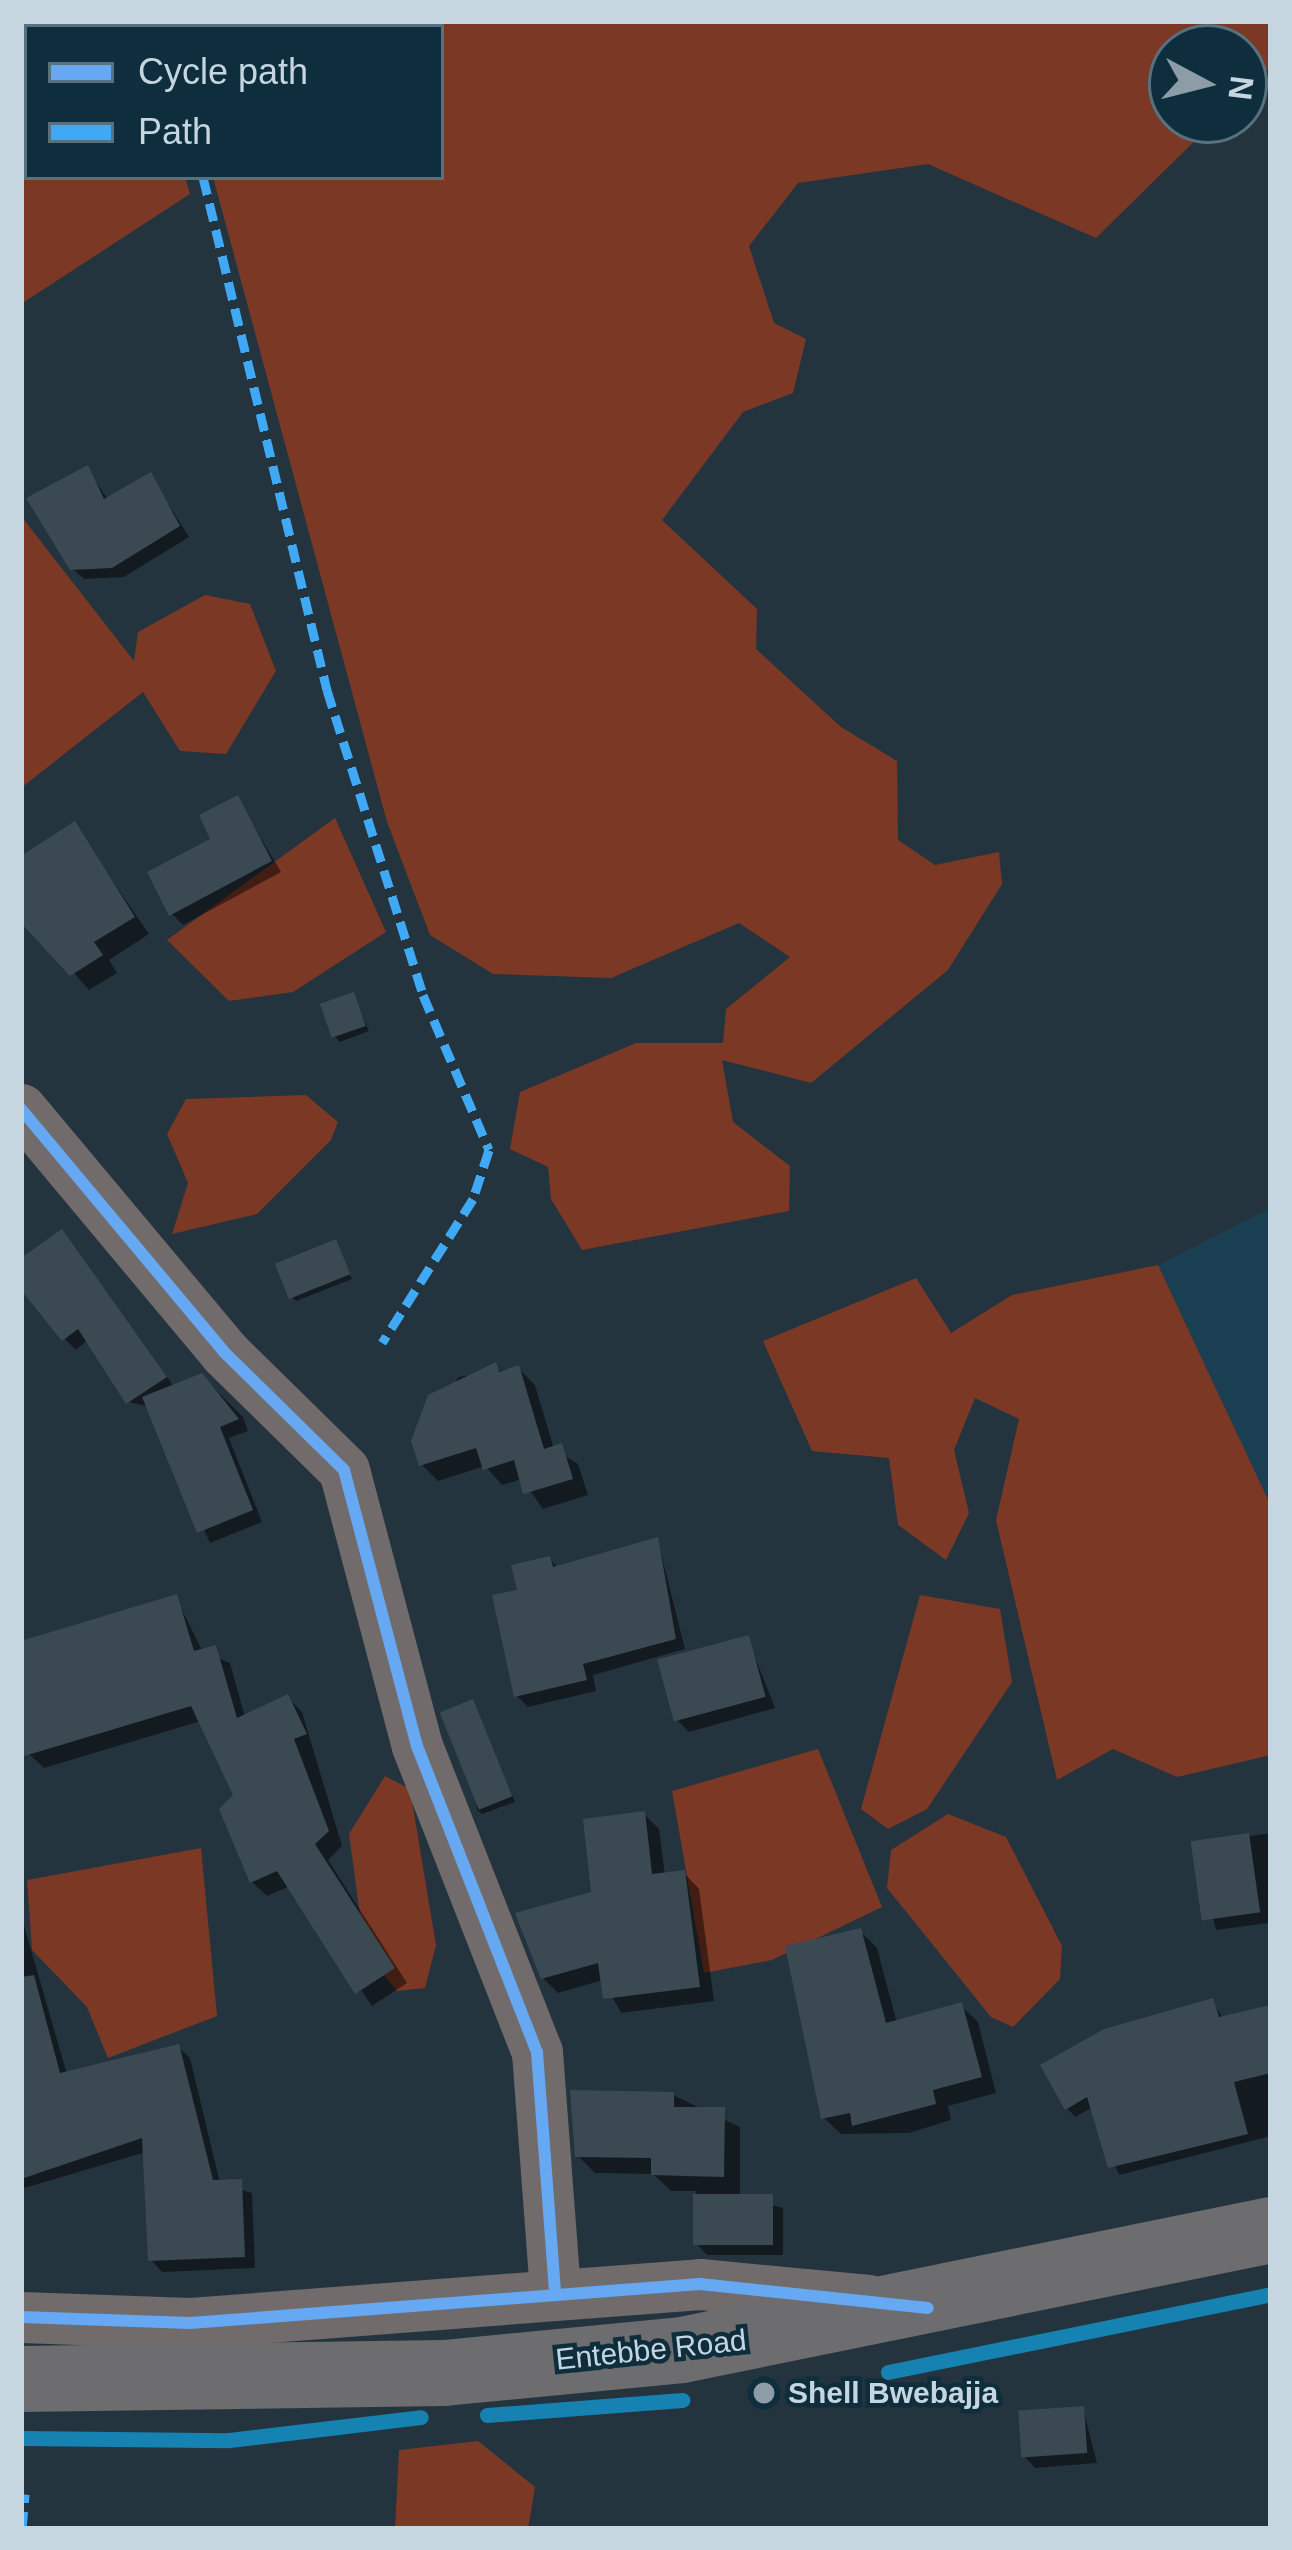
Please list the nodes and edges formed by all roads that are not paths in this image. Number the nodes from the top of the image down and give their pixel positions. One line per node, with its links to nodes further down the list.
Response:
1 (21, 1108): 3 (street)
2 (1271, 2230): 4 (main road, Entebbe Road)
3 (555, 2291): 4 (street); 5 (street)
4 (928, 2308): 6 (main road, Entebbe Road)
5 (21, 2317)
6 (21, 2379)

